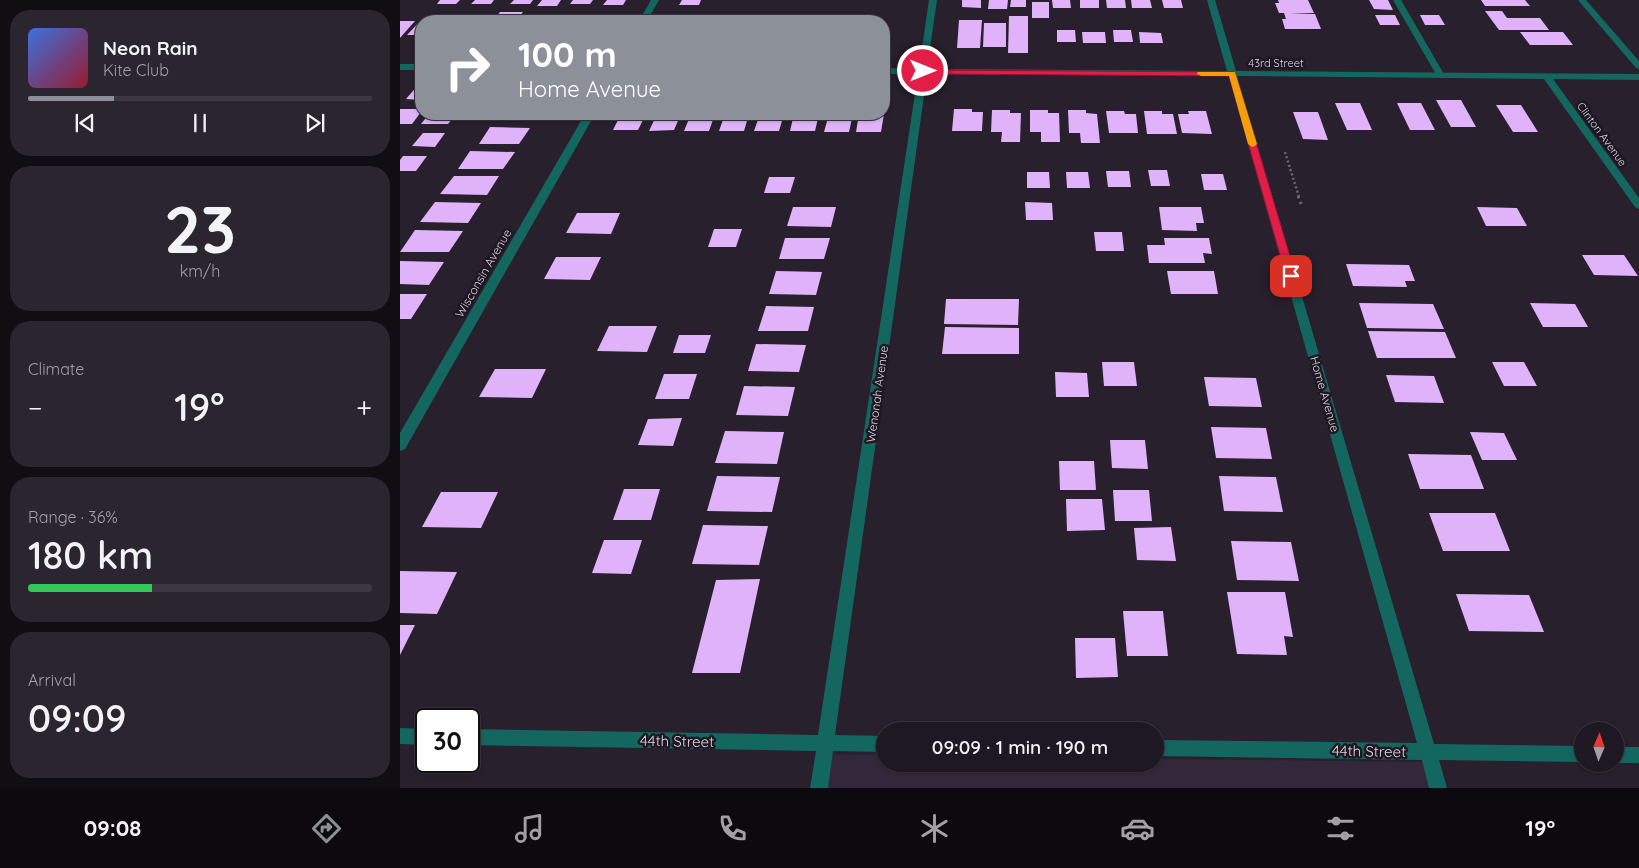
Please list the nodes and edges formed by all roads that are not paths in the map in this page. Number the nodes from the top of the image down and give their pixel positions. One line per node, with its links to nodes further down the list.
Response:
1 (655, 0): 6 (street)
2 (933, 0): 11 (street, Wenonah Avenue)
3 (1211, 0): 12 (street, Home Avenue)
4 (1397, 0): 13 (street)
5 (1582, 0): 7 (street)
6 (646, 15)
7 (1639, 66)
8 (400, 67): 9 (street)
9 (415, 67)
10 (890, 71): 11 (street, 43rd Street)
11 (923, 71): 12 (street, 43rd Street); 22 (street, Wenonah Avenue)
12 (1232, 74): 13 (street, 43rd Street); 25 (street, Home Avenue)
13 (1441, 76): 14 (street, 43rd Street)
14 (1546, 76): 15 (street, 43rd Street); 17 (street, Clinton Avenue)
15 (1639, 77)
16 (587, 120): 18 (street, Wisconsin Avenue)
17 (1639, 205)
18 (400, 445)
19 (400, 736): 20 (street)
20 (415, 737)
21 (480, 738): 22 (street, 44th Street)
22 (826, 743): 23 (street, 44th Street); 29 (street, Wenonah Avenue)
23 (876, 744)
24 (1164, 748): 25 (street, 44th Street)
25 (1428, 752): 26 (street, 44th Street); 30 (street, Home Avenue)
26 (1574, 754)
27 (1624, 755): 28 (street)
28 (1639, 755)
29 (820, 788)
30 (1438, 788)

